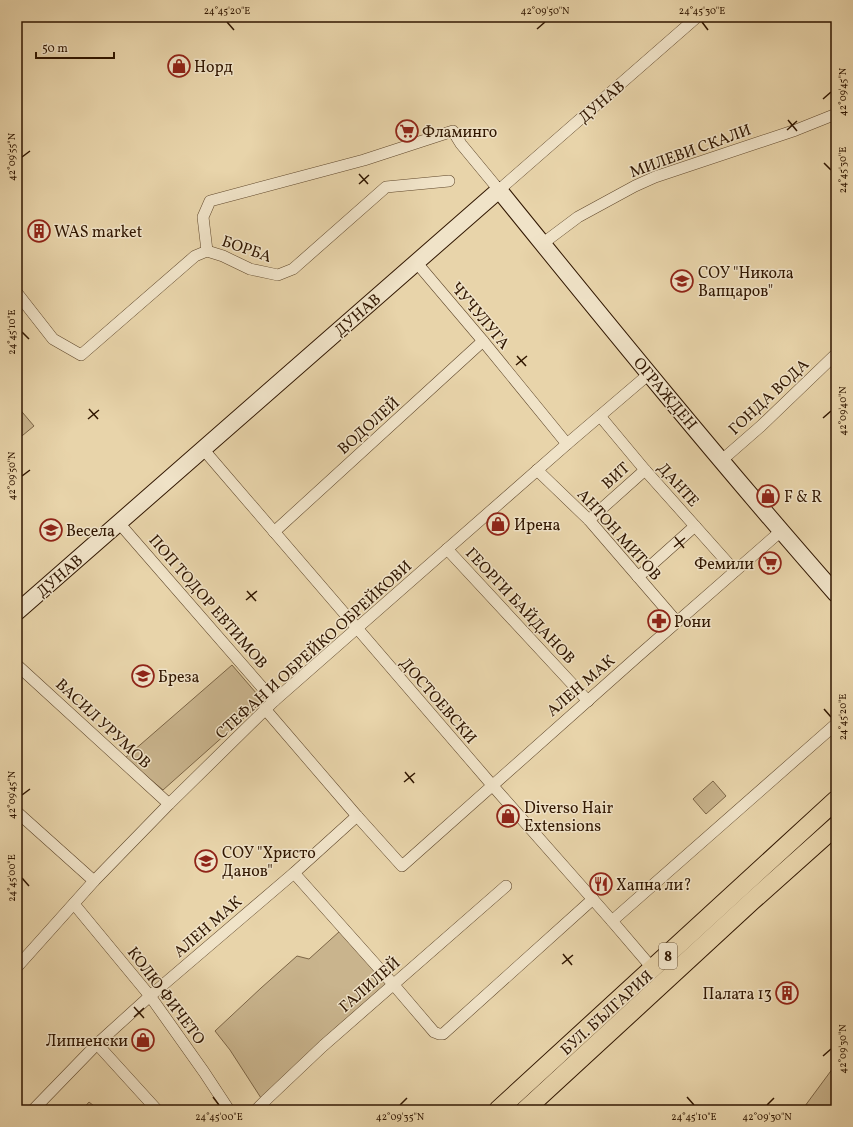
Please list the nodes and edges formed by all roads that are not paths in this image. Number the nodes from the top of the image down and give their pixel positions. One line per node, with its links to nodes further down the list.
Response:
1 (697, 17): 4 (street, ДУНАВ)
2 (836, 114): 5 (street, МИЛЕВИ СКАЛИ)
3 (449, 181): 6 (street, БОРБА)
4 (498, 190): 5 (street, ОГРАЖДЕН); 6 (street); 7 (street, ДУНАВ)
5 (542, 244): 11 (street, ОГРАЖДЕН)
6 (207, 251): 8 (street, БОРБА)
7 (416, 262): 9 (street, ЧУЧУЛУГА); 14 (street, ДУНАВ)
8 (17, 293)
9 (483, 341): 13 (street, ЧУЧУЛУГА); 22 (street, ВОДОЛЕЙ)
10 (836, 354): 15 (street, ГОНДА ВОДА)
11 (649, 374): 12 (street, СТЕФАН И ОБРЕЙКО ОБРЕЙКОВИ); 15 (street, ОГРАЖДЕН)
12 (600, 416): 13 (street, СТЕФАН И ОБРЕЙКО ОБРЕЙКОВИ); 17 (street, ДАНТЕ)
13 (567, 444): 16 (street, СТЕФАН И ОБРЕЙКО ОБРЕЙКОВИ)
14 (203, 449): 19 (street, ДУНАВ); 22 (street, ДОСТОЕВСКИ)
15 (722, 460): 21 (street, ОГРАЖДЕН)
16 (538, 470): 18 (street, АНТОН МИТОВ); 23 (street, СТЕФАН И ОБРЕЙКО ОБРЕЙКОВИ)
17 (645, 470): 18 (street, ВИТ); 20 (street, ДАНТЕ)
18 (588, 520): 25 (street, АНТОН МИТОВ)
19 (120, 523): 27 (street, ДУНАВ); 32 (street, ПОП ТОДОР ЕВТИМОВ)
20 (695, 526): 24 (street, ДАНТЕ); 25 (street)
21 (781, 531): 24 (street, АЛЕН МАК); 26 (street, ОГРАЖДЕН)
22 (274, 532): 29 (street, ДОСТОЕВСКИ)
23 (447, 549): 29 (street, СТЕФАН И ОБРЕЙКО ОБРЕЙКОВИ); 31 (street, ГЕОРГИ БАЙДАНОВ)
24 (735, 571): 28 (street, АЛЕН МАК)
25 (638, 577): 28 (street, АНТОН МИТОВ)
26 (836, 594)
27 (17, 612)
28 (677, 622): 31 (street, АЛЕН МАК)
29 (357, 629): 32 (street, СТЕФАН И ОБРЕЙКО ОБРЕЙКОВИ); 35 (street, ДОСТОЕВСКИ)
30 (17, 665): 37 (street, ВАСИЛ УРУМОВ)
31 (588, 700): 35 (street, АЛЕН МАК)
32 (274, 701): 33 (street, СТЕФАН И ОБРЕЙКО ОБРЕЙКОВИ)
33 (265, 709): 37 (street, СТЕФАН И ОБРЕЙКО ОБРЕЙКОВИ); 39 (street)
34 (836, 724): 46 (street)
35 (492, 785): 39 (street, АЛЕН МАК); 44 (street, ДОСТОЕВСКИ)
36 (836, 800): 48 (main road, БУЛ. БЪЛГАРИЯ / 8)
37 (169, 804): 42 (street, СТЕФАН И ОБРЕЙКО ОБРЕЙКОВИ)
38 (17, 812): 42 (street)
39 (357, 816): 41 (street, АЛЕН МАК)
40 (836, 826): 57 (main road, 8)
41 (294, 873): 49 (street); 50 (street, АЛЕН МАК)
42 (94, 881): 45 (street, СТЕФАН И ОБРЕЙКО ОБРЕЙКОВИ)
43 (506, 886): 49 (street, ГАЛИЛЕЙ)
44 (593, 899): 46 (street, ДОСТОЕВСКИ); 49 (street)
45 (74, 904): 47 (street, СТЕФАН И ОБРЕЙКО ОБРЕЙКОВИ); 50 (street, КОЛЮ ФИЧЕТО)
46 (612, 921): 48 (street, ДОСТОЕВСКИ)
47 (17, 967)
48 (653, 969): 56 (main road, БУЛ. БЪЛГАРИЯ / 8)
49 (393, 984): 55 (street, ГАЛИЛЕЙ)
50 (150, 996): 51 (street, АЛЕН МАК); 54 (street, КОЛЮ ФИЧЕТО)
51 (97, 1044): 52 (street, АЛЕН МАК); 53 (street)
52 (33, 1110)
53 (157, 1110)
54 (229, 1110)
55 (256, 1110)
56 (498, 1110)
57 (525, 1110)

